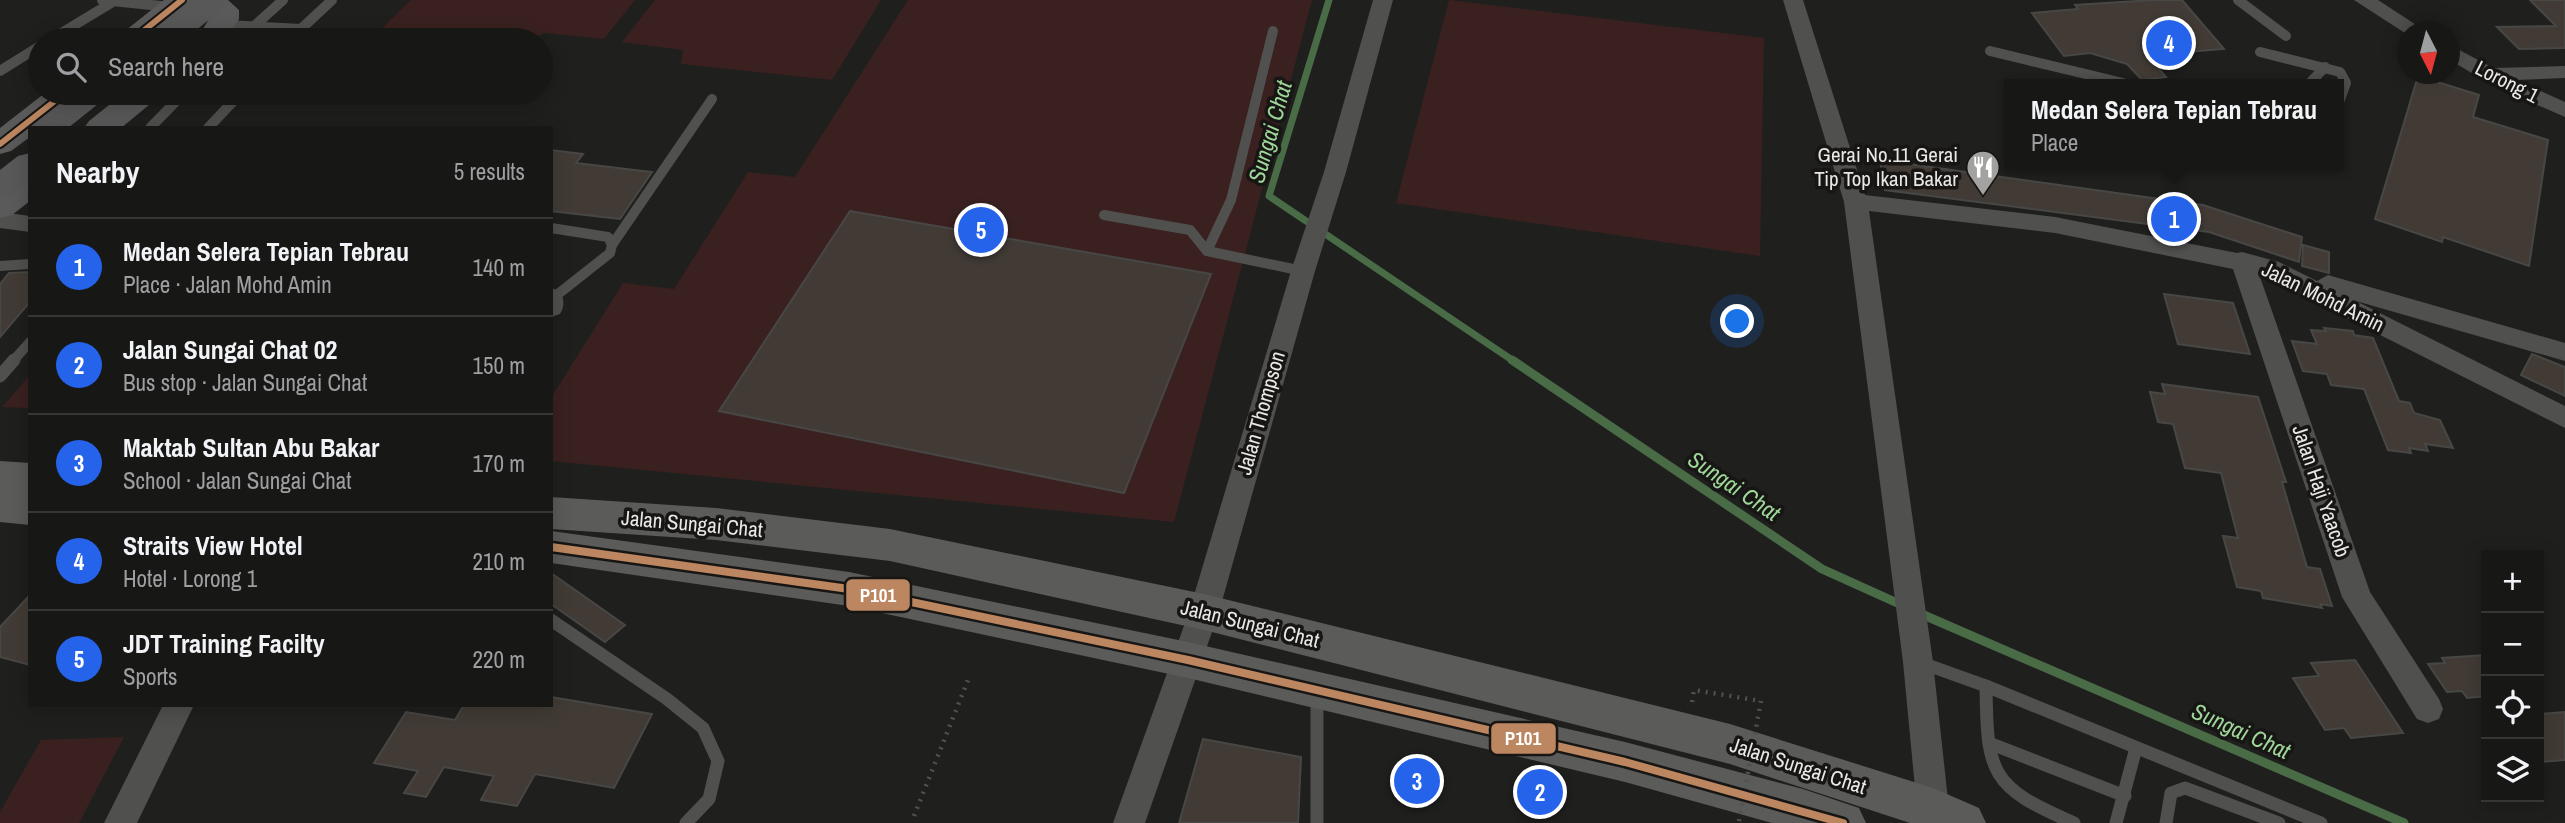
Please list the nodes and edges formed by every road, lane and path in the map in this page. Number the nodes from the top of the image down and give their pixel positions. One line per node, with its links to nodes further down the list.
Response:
1 (207, 0): 14 (highway, bridge)
2 (284, 0): 11 (lane)
3 (332, 0): 16 (lane)
4 (1383, 0): 59 (street, Jalan Thompson)
5 (1793, 0): 49 (street, Jalan Sungai Chat)
6 (2238, 0): 18 (lane)
7 (2364, 0): 10 (street)
8 (107, 1): 9 (lane); 12 (lane)
9 (178, 4): 11 (main road); 13 (main road)
10 (2399, 21)
11 (233, 23): 15 (lane)
12 (68, 28)
13 (147, 28)
14 (173, 28)
15 (262, 28)
16 (303, 28)
17 (1273, 31): 56 (lane)
18 (2286, 36)
19 (1990, 51): 27 (lane)
20 (2260, 52): 23 (lane)
21 (28, 54): 24 (lane)
22 (2460, 57): 26 (street, Lorong 1)
23 (2325, 67): 28 (lane); 29 (lane)
24 (0, 71)
25 (2565, 72): 26 (street)
26 (2488, 74): 37 (street, Lorong 1)
27 (2106, 79)
28 (2314, 79)
29 (2344, 91)
30 (712, 99): 55 (lane)
31 (50, 105): 44 (main road)
32 (77, 105): 38 (highway)
33 (106, 105): 39 (highway)
34 (129, 105): 40 (main road)
35 (172, 105): 41 (lane)
36 (230, 105): 42 (lane)
37 (2565, 110)
38 (50, 126)
39 (79, 126)
40 (103, 126)
41 (152, 126)
42 (210, 126)
43 (28, 143): 45 (highway)
44 (0, 144)
45 (0, 164)
46 (28, 166): 48 (highway)
47 (28, 186): 50 (main road)
48 (0, 187)
49 (1856, 202): 57 (street, Jalan Mohd Amin); 76 (street, Jalan Sungai Chat)
50 (0, 207)
51 (1104, 215): 56 (lane)
52 (0, 220): 53 (street)
53 (28, 224)
54 (553, 228): 55 (lane)
55 (612, 245): 62 (lane)
56 (1207, 251): 59 (lane)
57 (2242, 260): 61 (street, Jalan Mohd Amin); 82 (street, Jalan Haji Yaacob)
58 (28, 264): 60 (lane)
59 (1305, 265): 73 (street, Jalan Thompson)
60 (0, 266)
61 (2271, 268): 64 (street); 66 (street, Jalan Mohd Amin)
62 (553, 300)
63 (28, 344): 65 (lane)
64 (2565, 352)
65 (0, 376)
66 (2565, 418)
67 (0, 476): 68 (main road)
68 (28, 478)
69 (0, 506): 70 (main road)
70 (28, 509)
71 (553, 513): 73 (main road, Jalan Sungai Chat)
72 (553, 547): 75 (main road, Jalan Sungai Chat)
73 (1204, 612): 75 (street, Jalan Thompson); 87 (main road, Jalan Sungai Chat)
74 (553, 621): 90 (lane)
75 (1188, 660): 80 (main road, Jalan Sungai Chat); 91 (street, Jalan Thompson)
76 (1918, 662): 78 (lane); 87 (street, Jalan Sungai Chat)
77 (970, 675): 86 (path)
78 (1986, 686): 83 (lane); 84 (lane)
79 (1694, 690): 88 (path, bridge)
80 (1317, 691): 92 (lane); 93 (main road, Jalan Sungai Chat)
81 (178, 707): 89 (street)
82 (2428, 709)
83 (1989, 743): 85 (lane); 94 (lane)
84 (2136, 748): 85 (lane); 98 (lane)
85 (2125, 796): 95 (lane)
86 (914, 816)
87 (1948, 816)
88 (1739, 821)
89 (120, 823)
90 (687, 823)
91 (1129, 823)
92 (1317, 823)
93 (1843, 823)
94 (2074, 823)
95 (2116, 823)
96 (2166, 823): 97 (lane)
97 (2279, 823)
98 (2321, 823)

